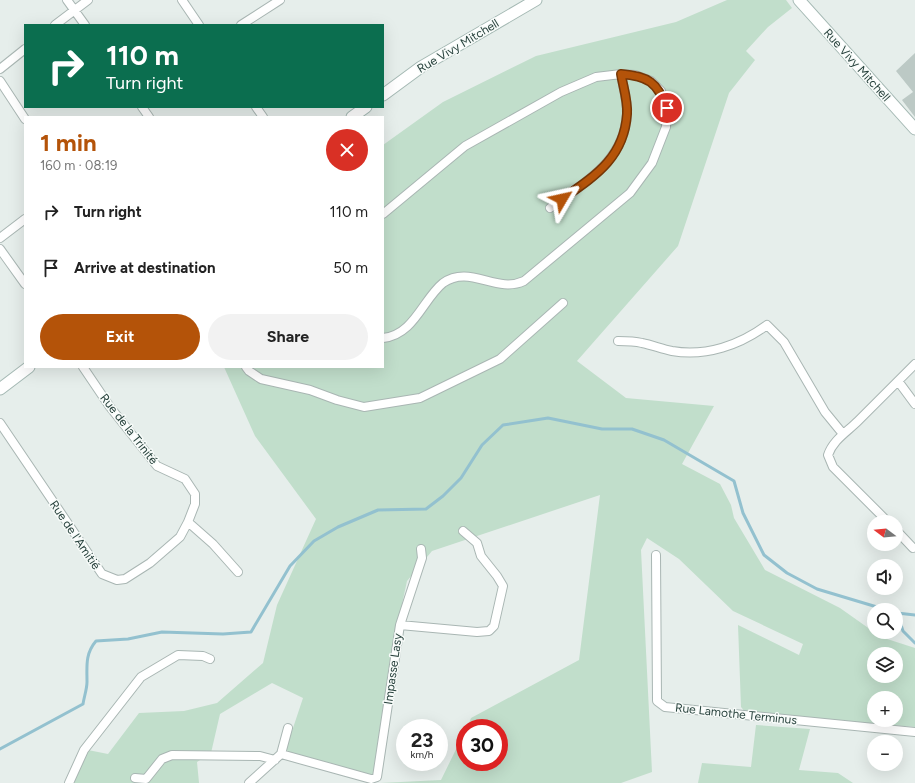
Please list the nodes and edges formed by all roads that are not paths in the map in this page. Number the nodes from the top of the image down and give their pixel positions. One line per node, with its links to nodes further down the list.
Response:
1 (67, 0): 7 (street)
2 (88, 0): 7 (street)
3 (182, 0): 10 (street)
4 (280, 0): 11 (street)
5 (536, 0): 16 (street, Rue Vivy Mitchell)
6 (799, 0): 20 (street, Rue Vivy Mitchell)
7 (74, 10): 8 (street); 9 (street)
8 (56, 24)
9 (83, 24)
10 (198, 24)
11 (243, 24)
12 (24, 50): 13 (street)
13 (0, 69)
14 (621, 74): 21 (street); 22 (street); 28 (street)
15 (0, 81): 19 (street)
16 (384, 94)
17 (365, 108): 18 (street)
18 (353, 116)
19 (24, 117)
20 (915, 130)
21 (550, 208)
22 (384, 213)
23 (24, 220): 24 (street)
24 (0, 238)
25 (0, 249): 26 (street)
26 (24, 283)
27 (563, 303): 33 (street)
28 (384, 338)
29 (618, 340): 38 (street)
30 (915, 364): 34 (street)
31 (28, 368): 35 (street)
32 (84, 368): 39 (street, Rue de la Trinité)
33 (247, 368)
34 (898, 381): 36 (street); 38 (street)
35 (0, 389)
36 (915, 404)
37 (0, 423): 41 (street, Rue de l'Amitié)
38 (843, 434): 40 (street)
39 (185, 479): 41 (street, Rue de l'Amitié)
40 (881, 515)
41 (188, 522): 47 (street)
42 (463, 532): 48 (street, Impasse Lasy)
43 (903, 537): 44 (street)
44 (913, 548)
45 (421, 549): 48 (street)
46 (656, 555): 51 (street, Rue Lamothe Terminus)
47 (238, 572)
48 (400, 625): 52 (street, Impasse Lasy)
49 (210, 659): 55 (street)
50 (288, 728): 52 (street)
51 (915, 732)
52 (281, 754): 53 (street)
53 (275, 760): 54 (street); 56 (street)
54 (135, 778)
55 (69, 783)
56 (249, 783)

